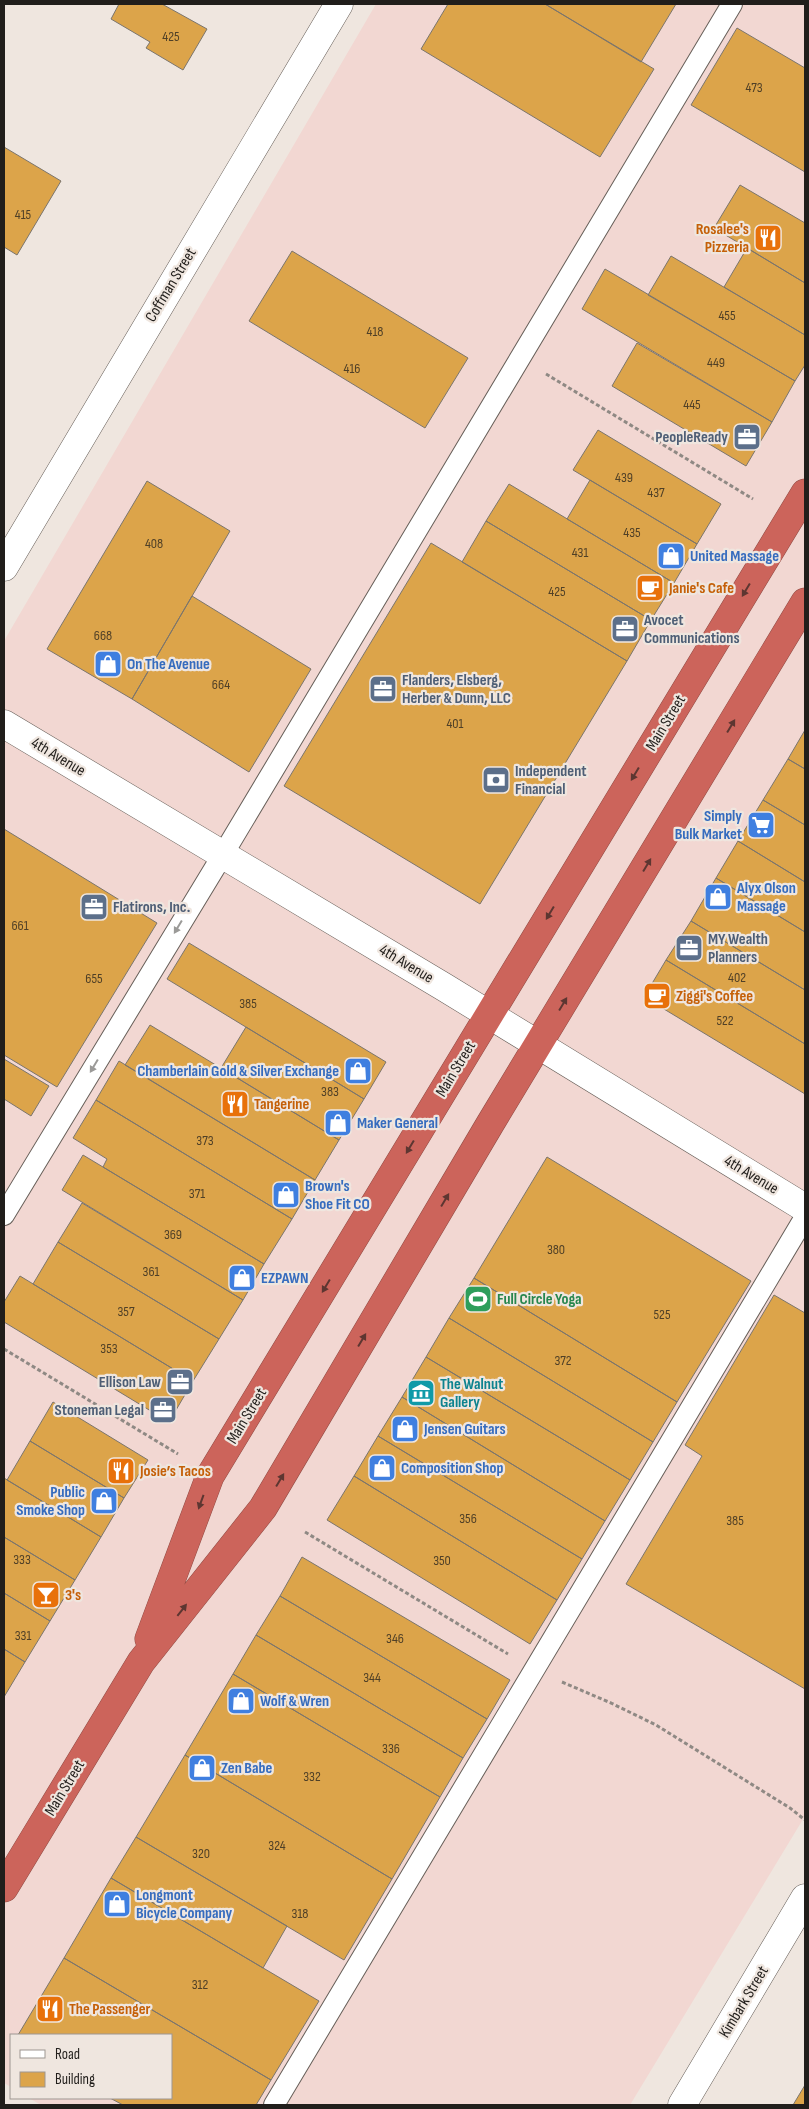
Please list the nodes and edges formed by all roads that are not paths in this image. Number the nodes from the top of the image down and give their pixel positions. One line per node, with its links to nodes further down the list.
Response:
1 (339, 4): 4 (street, Coffman Street)
2 (732, 4): 7 (lane)
3 (805, 493): 8 (highway, Main Street, one-way to 8)
4 (4, 567)
5 (805, 602): 9 (highway, Main Street, one-way to 5)
6 (4, 724): 7 (street, 4th Avenue)
7 (222, 856): 8 (street, 4th Avenue); 11 (lane, one-way to 11)
8 (489, 1015): 9 (street, 4th Avenue); 13 (highway, Main Street, one-way to 13)
9 (538, 1046): 10 (street, 4th Avenue); 13 (highway, Main Street, one-way to 9)
10 (805, 1208)
11 (4, 1215)
12 (805, 1216): 16 (lane)
13 (141, 1662): 14 (highway, Main Street)
14 (4, 1888)
15 (805, 1898): 17 (street, Kimbark Street)
16 (274, 2105)
17 (682, 2105)

